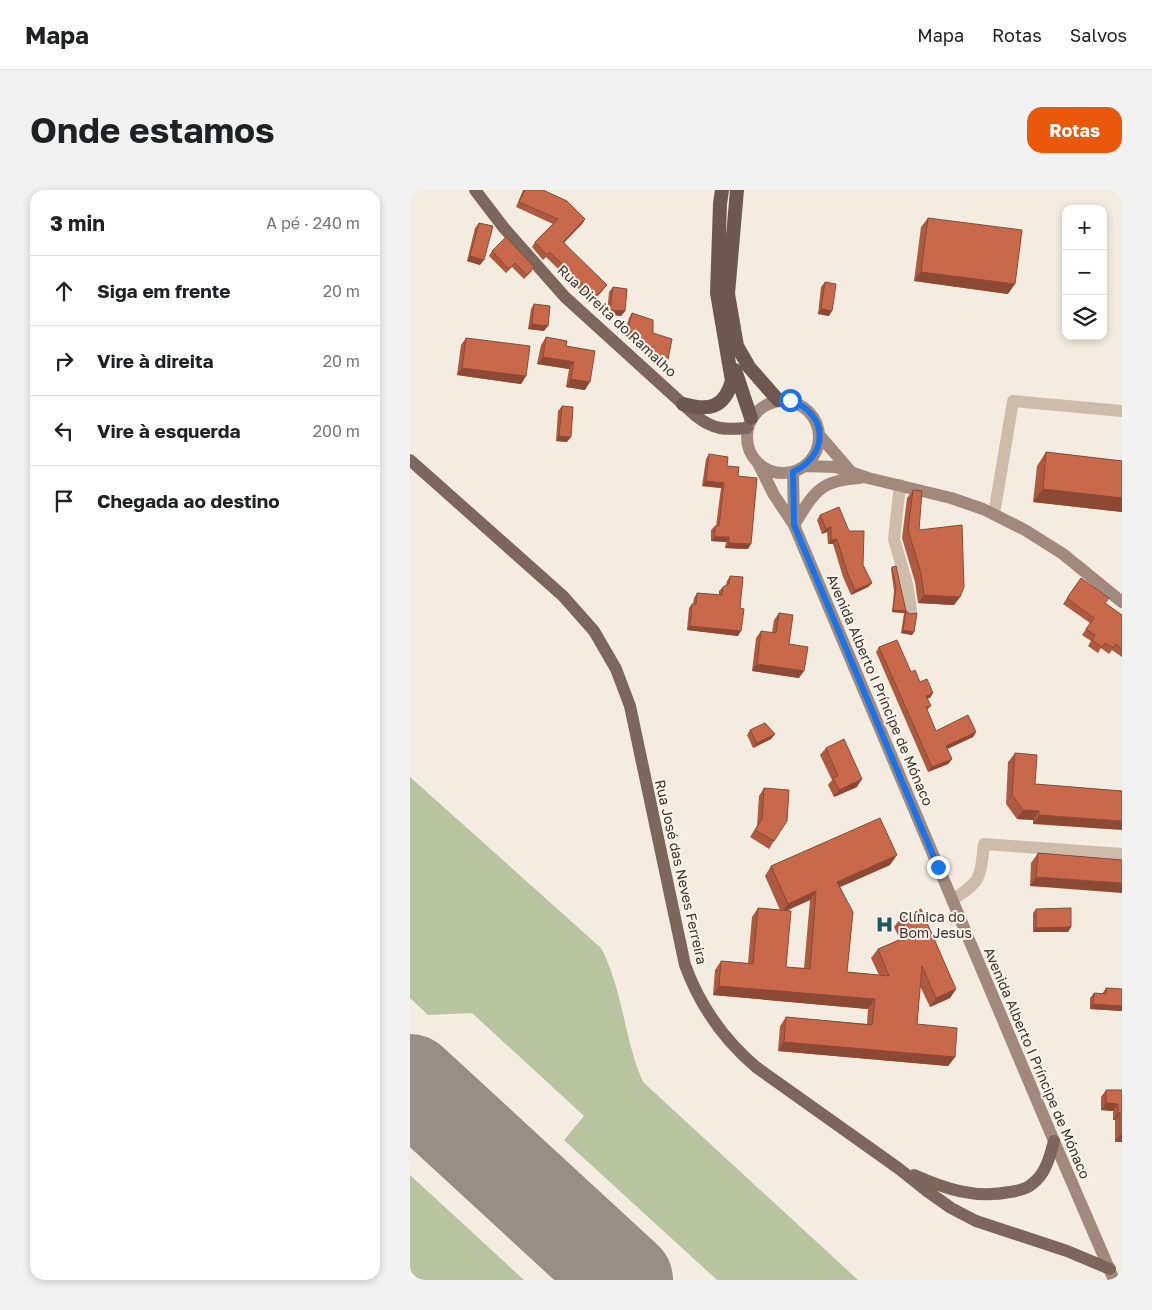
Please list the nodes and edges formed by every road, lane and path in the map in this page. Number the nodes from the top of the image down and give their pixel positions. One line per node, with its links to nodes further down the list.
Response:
1 (475, 190): 6 (main road, Rua Direita do Ramalho)
2 (722, 190): 4 (highway)
3 (736, 190): 5 (highway)
4 (728, 350): 6 (highway); 8 (highway)
5 (778, 400): 8 (main road); 9 (main road)
6 (683, 404): 8 (main road, Rua Direita do Ramalho)
7 (1122, 411): 16 (street)
8 (749, 423): 11 (main road)
9 (820, 436): 12 (main road); 13 (main road)
10 (410, 460): 23 (main road, Rua José das Neves Ferreira)
11 (758, 463): 12 (main road); 17 (main road, Avenida Alberto I Príncipe de Mónaco)
12 (799, 469): 13 (main road); 17 (main road, Avenida Alberto I Príncipe de Mónaco)
13 (851, 472): 14 (main road)
14 (868, 478): 15 (main road); 17 (main road)
15 (900, 486): 16 (main road); 19 (street)
16 (994, 514): 18 (main road)
17 (794, 525): 21 (main road, Avenida Alberto I Príncipe de Mónaco)
18 (1122, 602)
19 (912, 609)
20 (1122, 854): 21 (street)
21 (952, 900): 22 (main road, Avenida Alberto I Príncipe de Mónaco)
22 (1054, 1141): 23 (main road); 24 (main road, Avenida Alberto I Príncipe de Mónaco)
23 (898, 1168): 24 (main road, Rua José das Neves Ferreira)
24 (1112, 1274)

